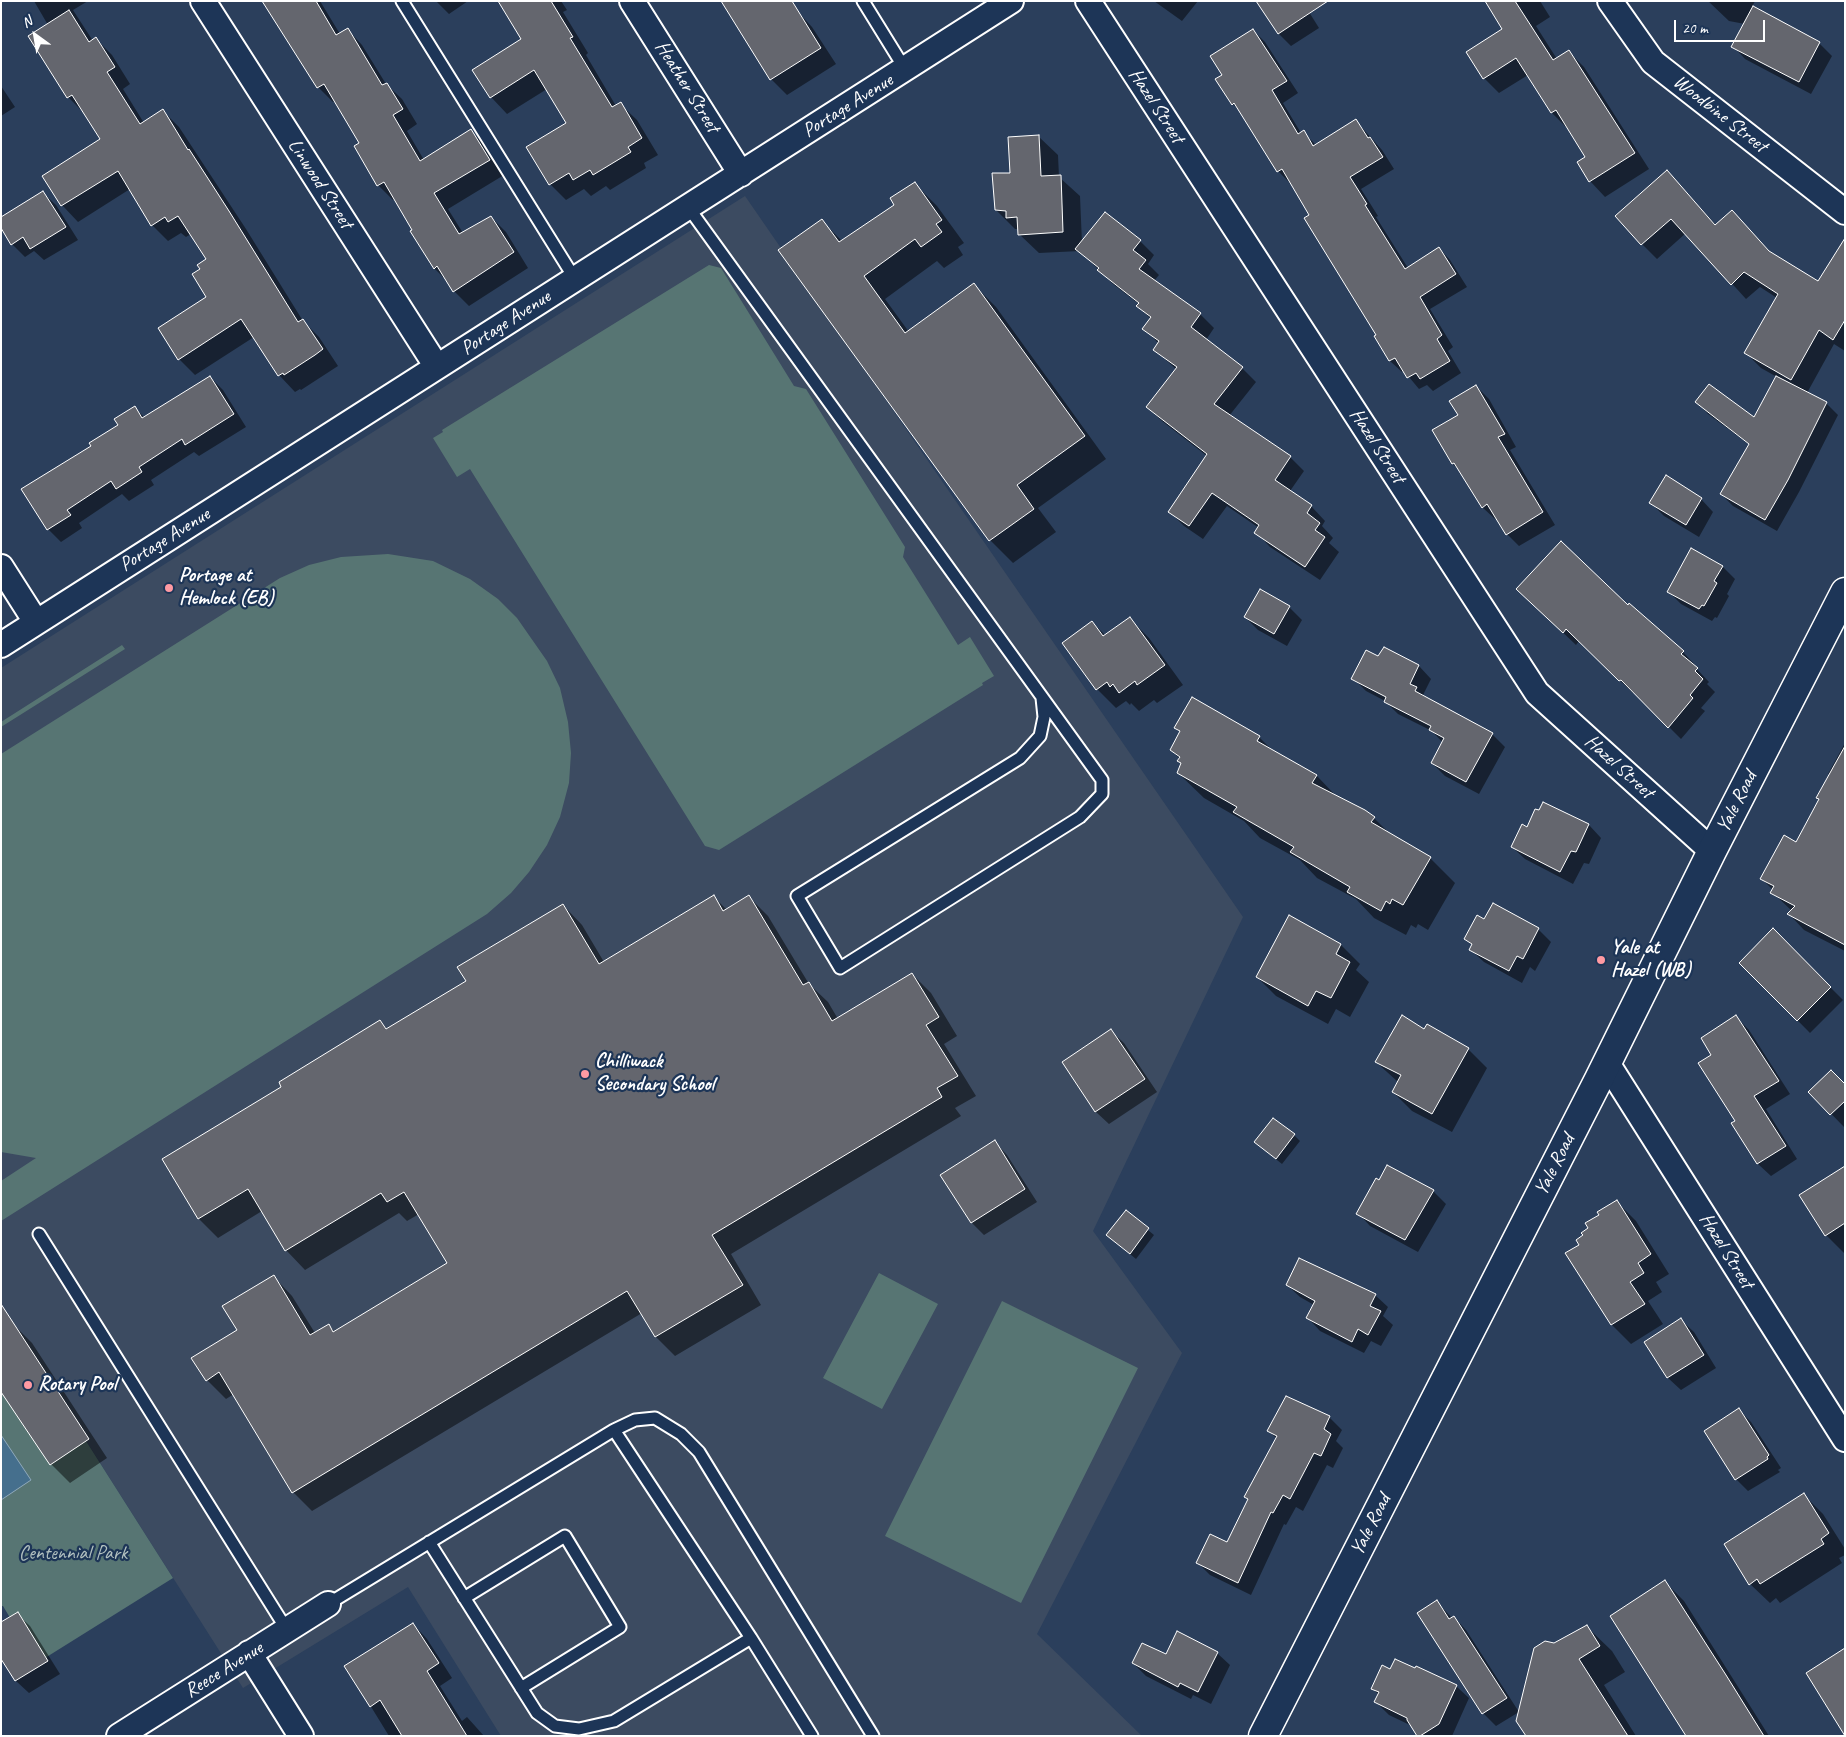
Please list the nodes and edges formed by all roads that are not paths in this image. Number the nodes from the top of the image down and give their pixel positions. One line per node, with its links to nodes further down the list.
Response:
1 (203, 1): 13 (street, Linwood Street)
2 (402, 1): 12 (lane)
3 (632, 1): 9 (street, Heather Street)
4 (863, 1): 8 (lane)
5 (1011, 1): 8 (street, Portage Avenue)
6 (1088, 1): 19 (street, Hazel Street)
7 (1610, 1): 11 (street, Woodbine Street)
8 (905, 69): 9 (street, Portage Avenue)
9 (741, 174): 10 (street, Portage Avenue)
10 (688, 207): 12 (street, Portage Avenue); 18 (lane)
11 (1845, 212)
12 (575, 279): 13 (street, Portage Avenue)
13 (436, 367): 16 (street, Portage Avenue)
14 (1, 567): 16 (street)
15 (1845, 592): 19 (main road, Yale Road)
16 (36, 622): 17 (street, Portage Avenue)
17 (1, 645)
18 (1042, 698): 18 (lane)
19 (1712, 851): 20 (main road, Yale Road)
20 (1607, 1063): 23 (street, Hazel Street); 35 (main road, Yale Road)
21 (39, 1234): 27 (lane)
22 (614, 1430): 24 (lane); 28 (lane); 34 (lane)
23 (1845, 1439)
24 (429, 1542): 25 (lane); 26 (lane)
25 (464, 1598): 30 (lane); 30 (lane)
26 (328, 1604): 27 (street, Reece Avenue)
27 (287, 1630): 29 (street, Reece Avenue)
28 (751, 1638): 30 (lane); 33 (lane)
29 (249, 1653): 31 (street, Reece Avenue); 32 (street)
30 (521, 1688)
31 (119, 1736)
32 (301, 1736)
33 (812, 1736)
34 (873, 1736)
35 (1263, 1736)

